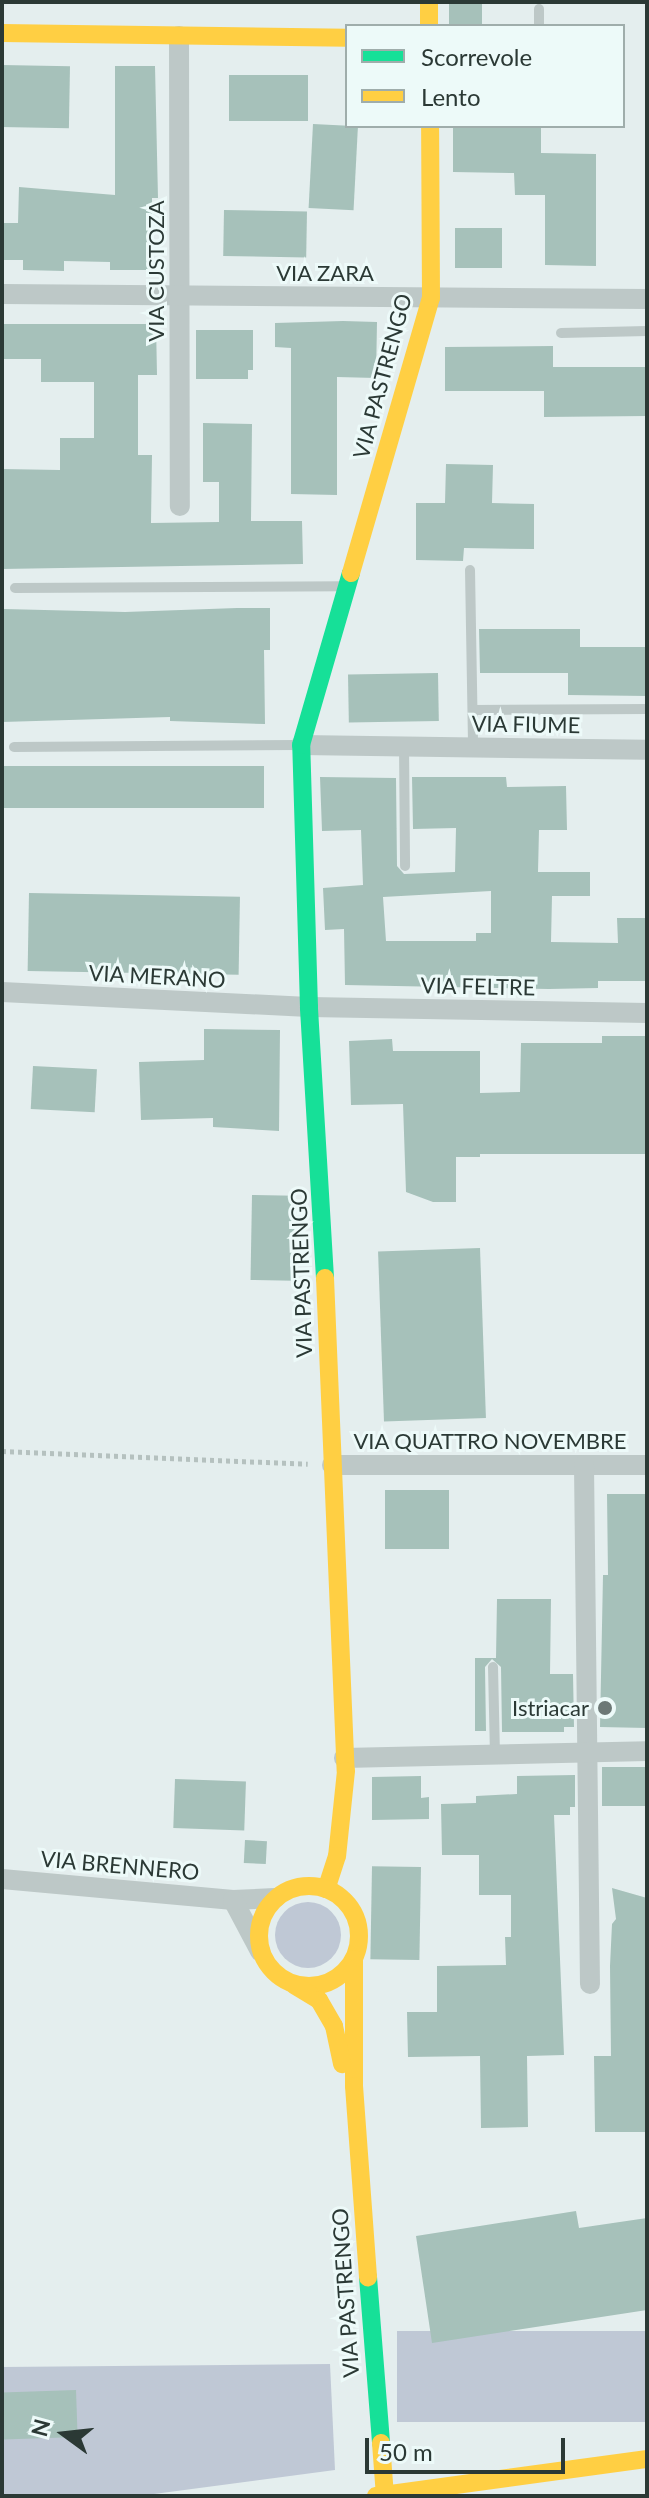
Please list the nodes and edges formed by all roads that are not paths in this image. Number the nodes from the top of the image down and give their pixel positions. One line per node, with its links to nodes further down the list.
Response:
1 (539, 9): 2 (lane)
2 (539, 24)
3 (2, 33): 4 (main road)
4 (179, 36): 5 (main road); 8 (street, VIA CUSTOZA)
5 (345, 38)
6 (430, 128): 9 (main road, VIA PASTRENGO)
7 (2, 294): 8 (street, VIA ZARA)
8 (181, 296): 9 (street, VIA ZARA); 13 (street, VIA CUSTOZA)
9 (431, 298): 10 (street, VIA ZARA); 15 (main road, VIA PASTRENGO)
10 (647, 299)
11 (647, 331): 12 (lane)
12 (561, 333)
13 (180, 506)
14 (470, 570): 18 (lane)
15 (348, 586): 16 (lane); 19 (main road, VIA PASTRENGO)
16 (15, 588)
17 (647, 709): 18 (lane)
18 (473, 710): 22 (lane)
19 (301, 745): 20 (street, VIA FIUME); 21 (lane); 26 (main road, VIA PASTRENGO)
20 (404, 745): 22 (street, VIA FIUME); 24 (lane)
21 (14, 747)
22 (473, 747): 23 (street, VIA FIUME)
23 (647, 750)
24 (405, 866)
25 (2, 992): 26 (street, VIA MERANO)
26 (309, 1007): 27 (street, VIA FELTRE); 28 (main road, VIA PASTRENGO)
27 (647, 1013)
28 (332, 1465): 29 (street, VIA QUATTRO NOVEMBRE); 35 (main road, VIA PASTRENGO)
29 (584, 1465): 30 (street, VIA QUATTRO NOVEMBRE); 33 (street)
30 (647, 1465)
31 (493, 1667): 34 (lane)
32 (647, 1751): 33 (street)
33 (587, 1752): 34 (street); 44 (street)
34 (495, 1755): 35 (street)
35 (344, 1758): 36 (main road, VIA PASTRENGO)
36 (343, 1799): 38 (main road, VIA PASTRENGO); 41 (main road, VIA PASTRENGO)
37 (2, 1879): 40 (street, VIA BRENNERO)
38 (326, 1889): 39 (main road); 41 (main road)
39 (275, 1898): 40 (street, VIA BRENNERO); 42 (main road)
40 (233, 1900): 42 (street)
41 (354, 1913): 43 (main road)
42 (260, 1951): 45 (main road)
43 (354, 1959): 45 (main road); 46 (main road, VIA PASTRENGO)
44 (590, 1984)
45 (294, 1985): 46 (main road, VIA PASTRENGO)
46 (354, 2086): 49 (main road, VIA PASTRENGO, bridge)
47 (647, 2459): 48 (main road)
48 (376, 2496)
49 (385, 2496)

